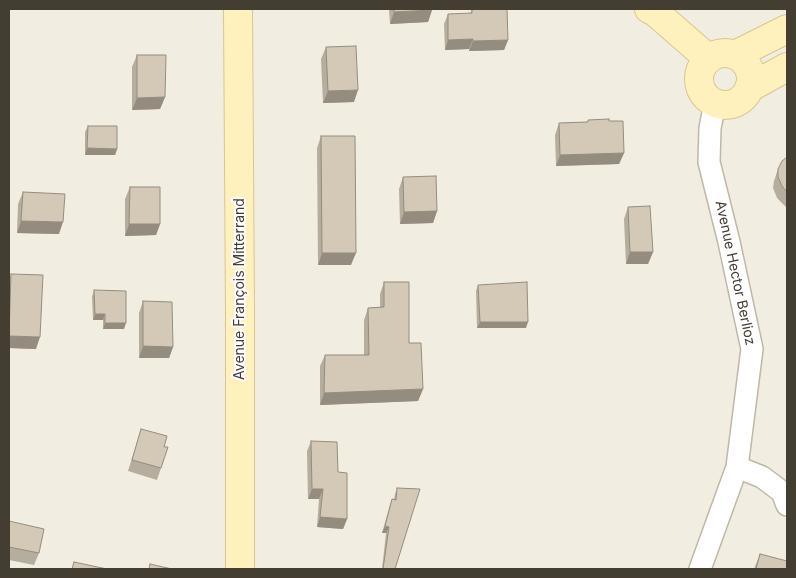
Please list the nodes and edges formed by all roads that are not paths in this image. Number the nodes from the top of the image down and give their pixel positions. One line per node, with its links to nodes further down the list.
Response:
1 (238, 9): 10 (main road, Avenue François Mitterrand)
2 (649, 9): 4 (main road)
3 (787, 29): 4 (main road)
4 (722, 57): 6 (main road); 7 (main road)
5 (787, 67): 6 (main road)
6 (749, 88): 7 (main road)
7 (715, 103): 8 (street, Avenue Hector Berlioz)
8 (737, 467): 9 (street); 11 (street, Avenue Hector Berlioz)
9 (787, 505)
10 (240, 569)
11 (700, 569)

